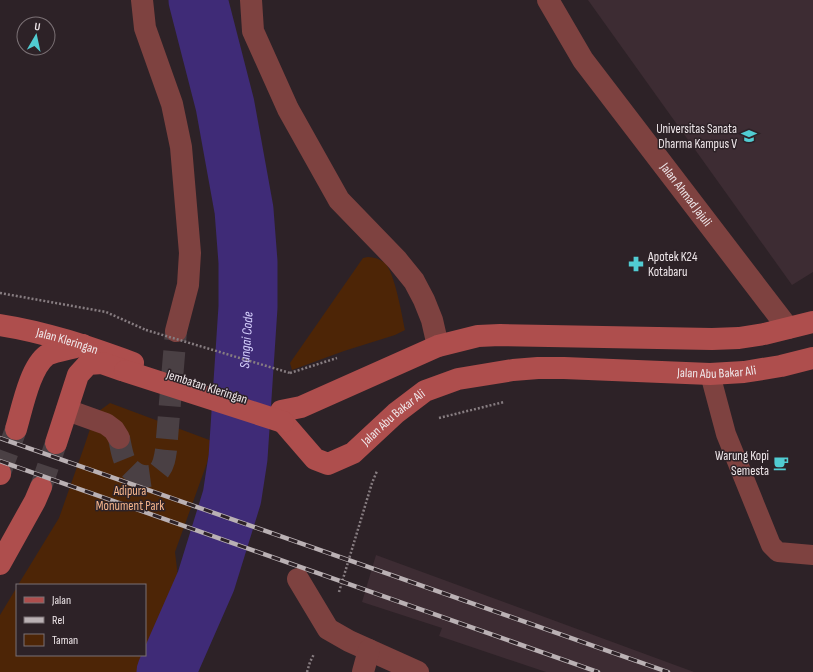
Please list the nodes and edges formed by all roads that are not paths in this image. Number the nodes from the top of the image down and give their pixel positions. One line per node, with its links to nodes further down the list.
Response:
1 (142, 0): 7 (street)
2 (251, 0): 9 (street)
3 (548, 0): 6 (street, Jalan Ahmad Jajuli)
4 (813, 322): 6 (main road)
5 (0, 325): 8 (main road, Jalan Kleringan)
6 (788, 328): 9 (main road)
7 (176, 331)
8 (85, 345): 11 (main road, Jalan Kleringan); 15 (main road)
9 (438, 346): 14 (main road)
10 (813, 358): 12 (main road, Jalan Abu Bakar Ali)
11 (129, 367): 13 (main road); 14 (main road, Jembatan Kleringan)
12 (710, 374): 14 (main road, Jalan Abu Bakar Ali); 19 (lane)
13 (66, 410): 16 (street); 17 (main road)
14 (282, 417)
15 (16, 429)
16 (119, 438)
17 (56, 443)
18 (40, 487): 20 (main road)
19 (813, 555)
20 (0, 564)
21 (298, 579): 22 (street)
22 (369, 650): 23 (street); 24 (street)
23 (363, 672)
24 (418, 672)

